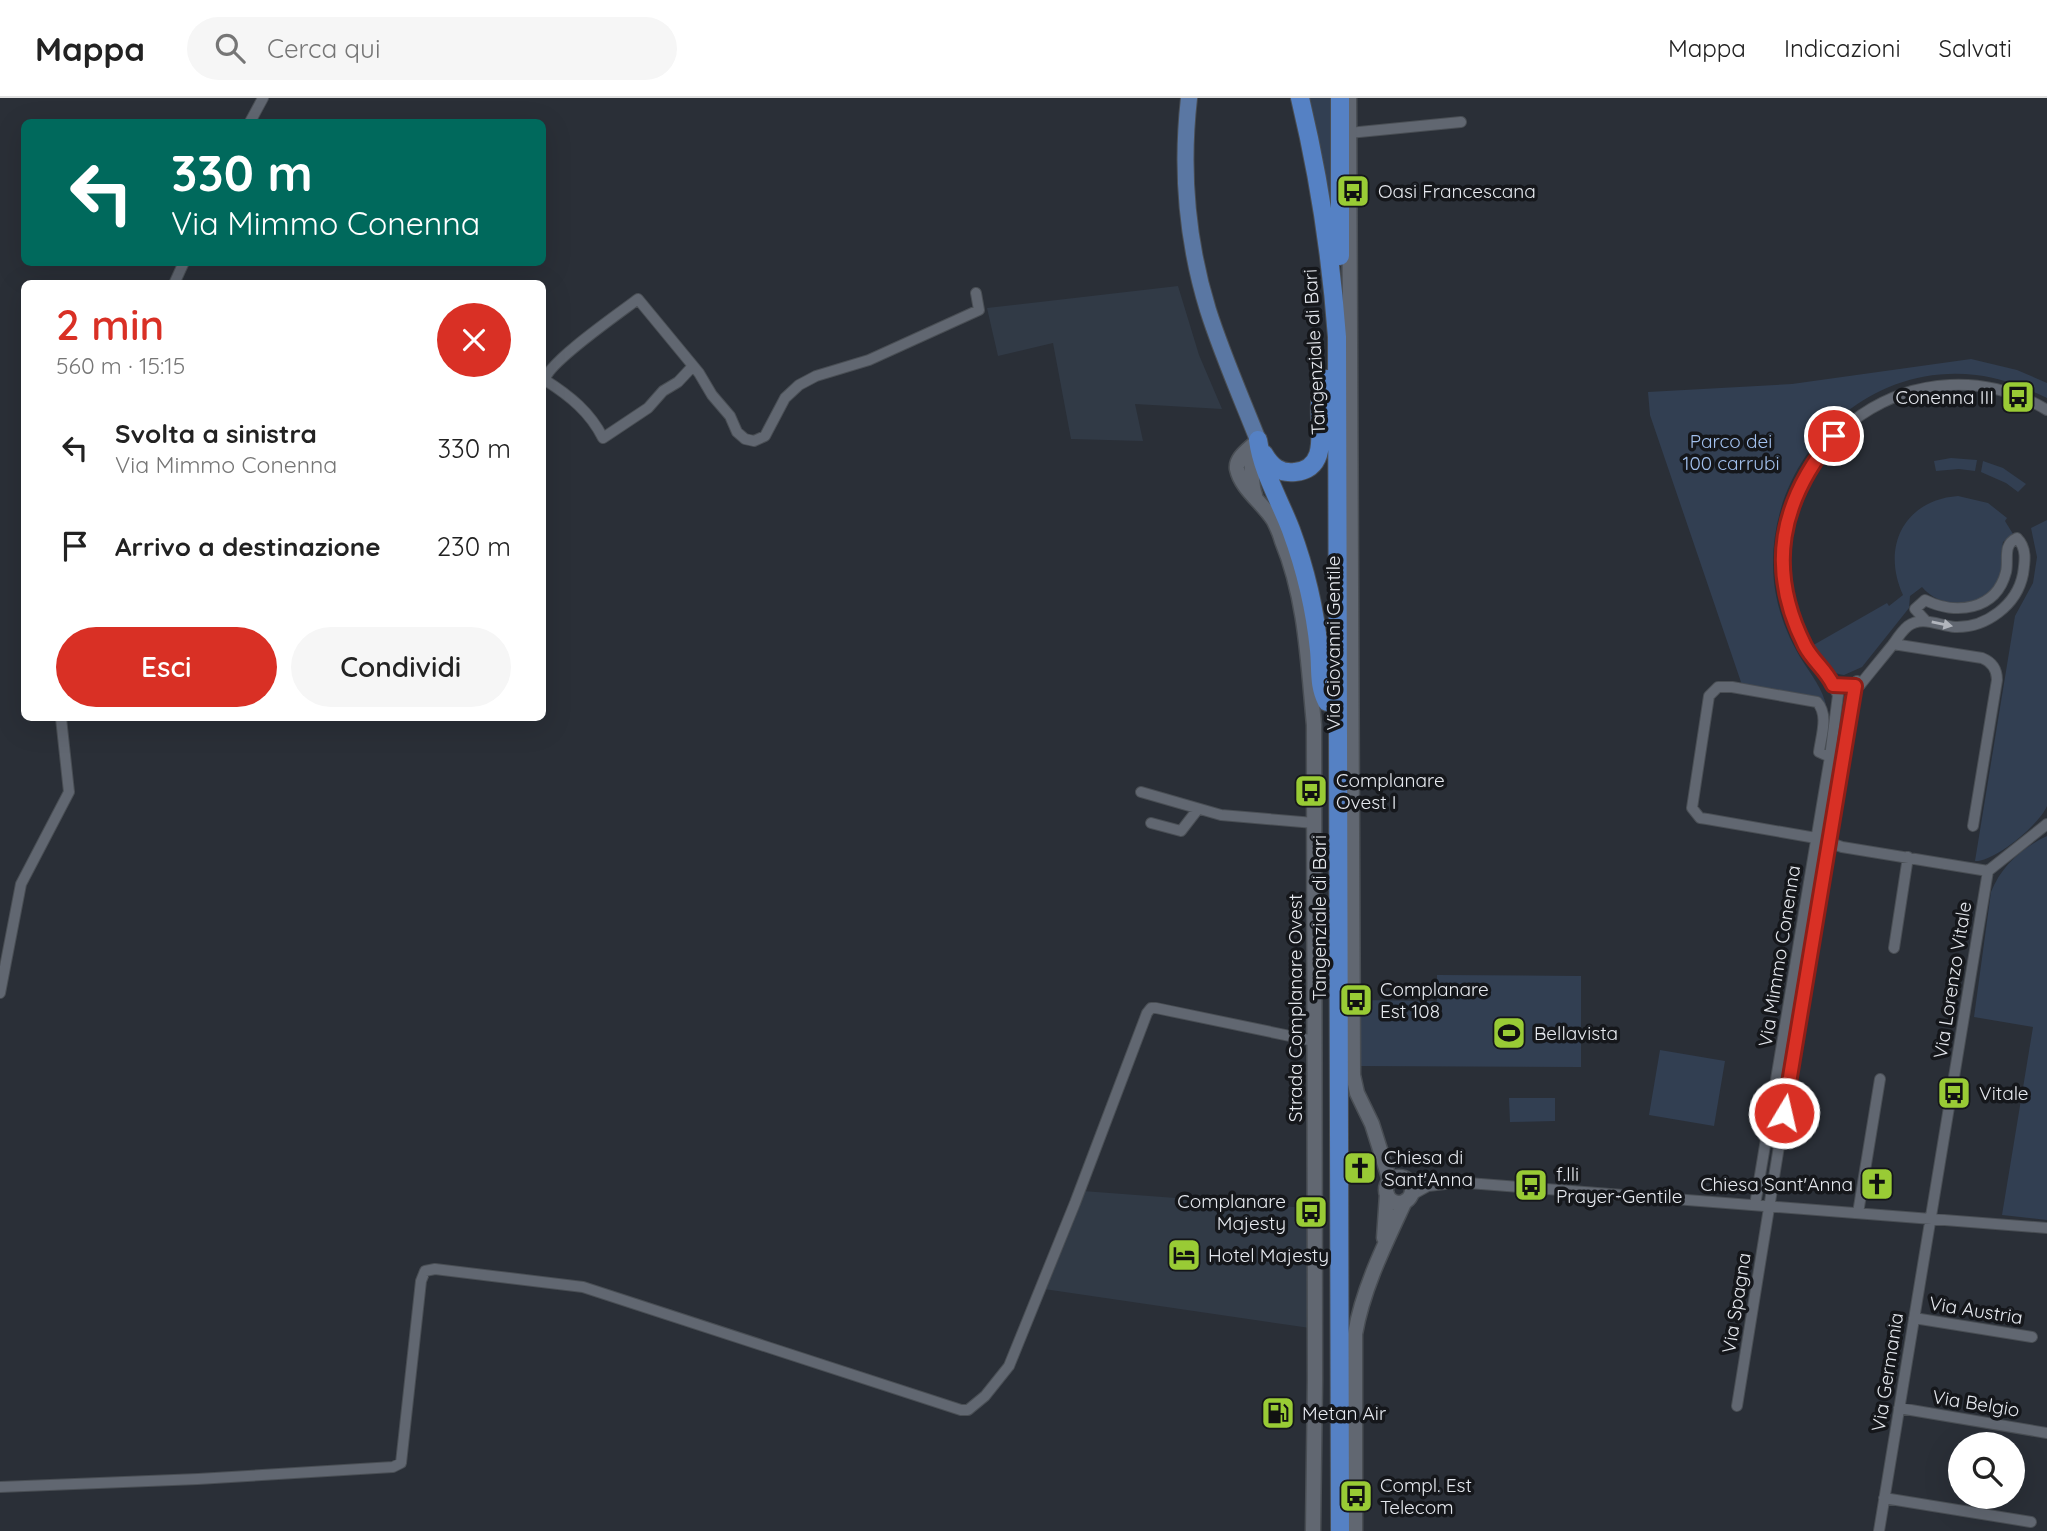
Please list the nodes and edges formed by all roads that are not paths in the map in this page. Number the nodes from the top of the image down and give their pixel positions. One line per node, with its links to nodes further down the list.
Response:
1 (263, 98): 7 (street)
2 (1189, 98): 17 (main road)
3 (1290, 98): 14 (highway, Tangenziale di Bari)
4 (1300, 98): 11 (highway, Tangenziale di Bari)
5 (1340, 98): 11 (highway)
6 (1349, 98): 9 (street, Via Giovanni Gentile)
7 (252, 119)
8 (1461, 121): 9 (street)
9 (1349, 133): 48 (street, Via Giovanni Gentile)
10 (976, 293): 12 (street)
11 (1337, 337): 66 (highway, Tangenziale di Bari)
12 (693, 366): 13 (street); 15 (street)
13 (546, 377)
14 (1327, 379): 17 (highway); 23 (highway, Tangenziale di Bari)
15 (546, 381)
16 (2047, 410): 21 (street)
17 (1253, 445): 23 (highway); 32 (street, Strada Complanare Ovest)
18 (1915, 609): 19 (street); 19 (street, one-way to 18); 22 (street, Via Mimmo Conenna)
19 (1925, 620): 20 (street)
20 (1893, 644): 22 (street); 34 (street)
21 (1833, 685): 22 (street); 25 (street, Via Mimmo Conenna)
22 (1855, 686): 26 (street, Via Mimmo Conenna)
23 (1327, 702): 65 (highway, Tangenziale di Bari)
24 (61, 721): 40 (street)
25 (1830, 757): 26 (street); 28 (street, Via Mimmo Conenna); 35 (street, Via Mimmo Conenna)
26 (1842, 758): 27 (street, Via Mimmo Conenna)
27 (1839, 780): 28 (street); 36 (street, Via Mimmo Conenna)
28 (1825, 781): 35 (street, Via Mimmo Conenna)
29 (1141, 792): 30 (street)
30 (1198, 809): 31 (street); 32 (street)
31 (1151, 823)
32 (1314, 823): 45 (street, Strada Complanare Ovest)
33 (2047, 824): 38 (street)
34 (1973, 825)
35 (1816, 838): 36 (street, Via Mimmo Conenna); 41 (street, Via Mimmo Conenna)
36 (1828, 843): 37 (street); 42 (street, Via Mimmo Conenna)
37 (1908, 857): 38 (street); 39 (street)
38 (1988, 871): 53 (street, Via Lorenzo Vitale)
39 (1894, 948)
40 (0, 993)
41 (1787, 1015): 42 (street); 43 (street, Via Mimmo Conenna)
42 (1800, 1016): 44 (street, Via Mimmo Conenna)
43 (1784, 1030): 44 (street); 50 (street, Via Mimmo Conenna)
44 (1797, 1032): 51 (street, Via Mimmo Conenna)
45 (1314, 1041): 61 (street); 64 (street, Strada Complanare Ovest)
46 (1880, 1079): 52 (street)
47 (1452, 1183): 48 (street); 49 (street); 50 (street)
48 (1394, 1184): 49 (street, Via Giovanni Gentile); 49 (street); 55 (street)
49 (1408, 1199): 55 (street)
50 (1755, 1205): 51 (street)
51 (1769, 1205): 52 (street); 58 (street, Via Spagna)
52 (1858, 1213): 53 (street)
53 (1930, 1219): 54 (street); 56 (street, Via Germania)
54 (2047, 1228)
55 (1382, 1251): 67 (street)
56 (1914, 1318): 57 (street, Via Austria); 59 (street, Via Germania)
57 (2032, 1337)
58 (1737, 1406)
59 (1899, 1408): 60 (street, Via Belgio); 62 (street, Via Germania)
60 (2047, 1433)
61 (0, 1487)
62 (1884, 1498): 63 (street); 68 (street, Via Germania)
63 (2031, 1522)
64 (1313, 1531)
65 (1329, 1531)
66 (1340, 1531)
67 (1354, 1531)
68 (1879, 1531)

